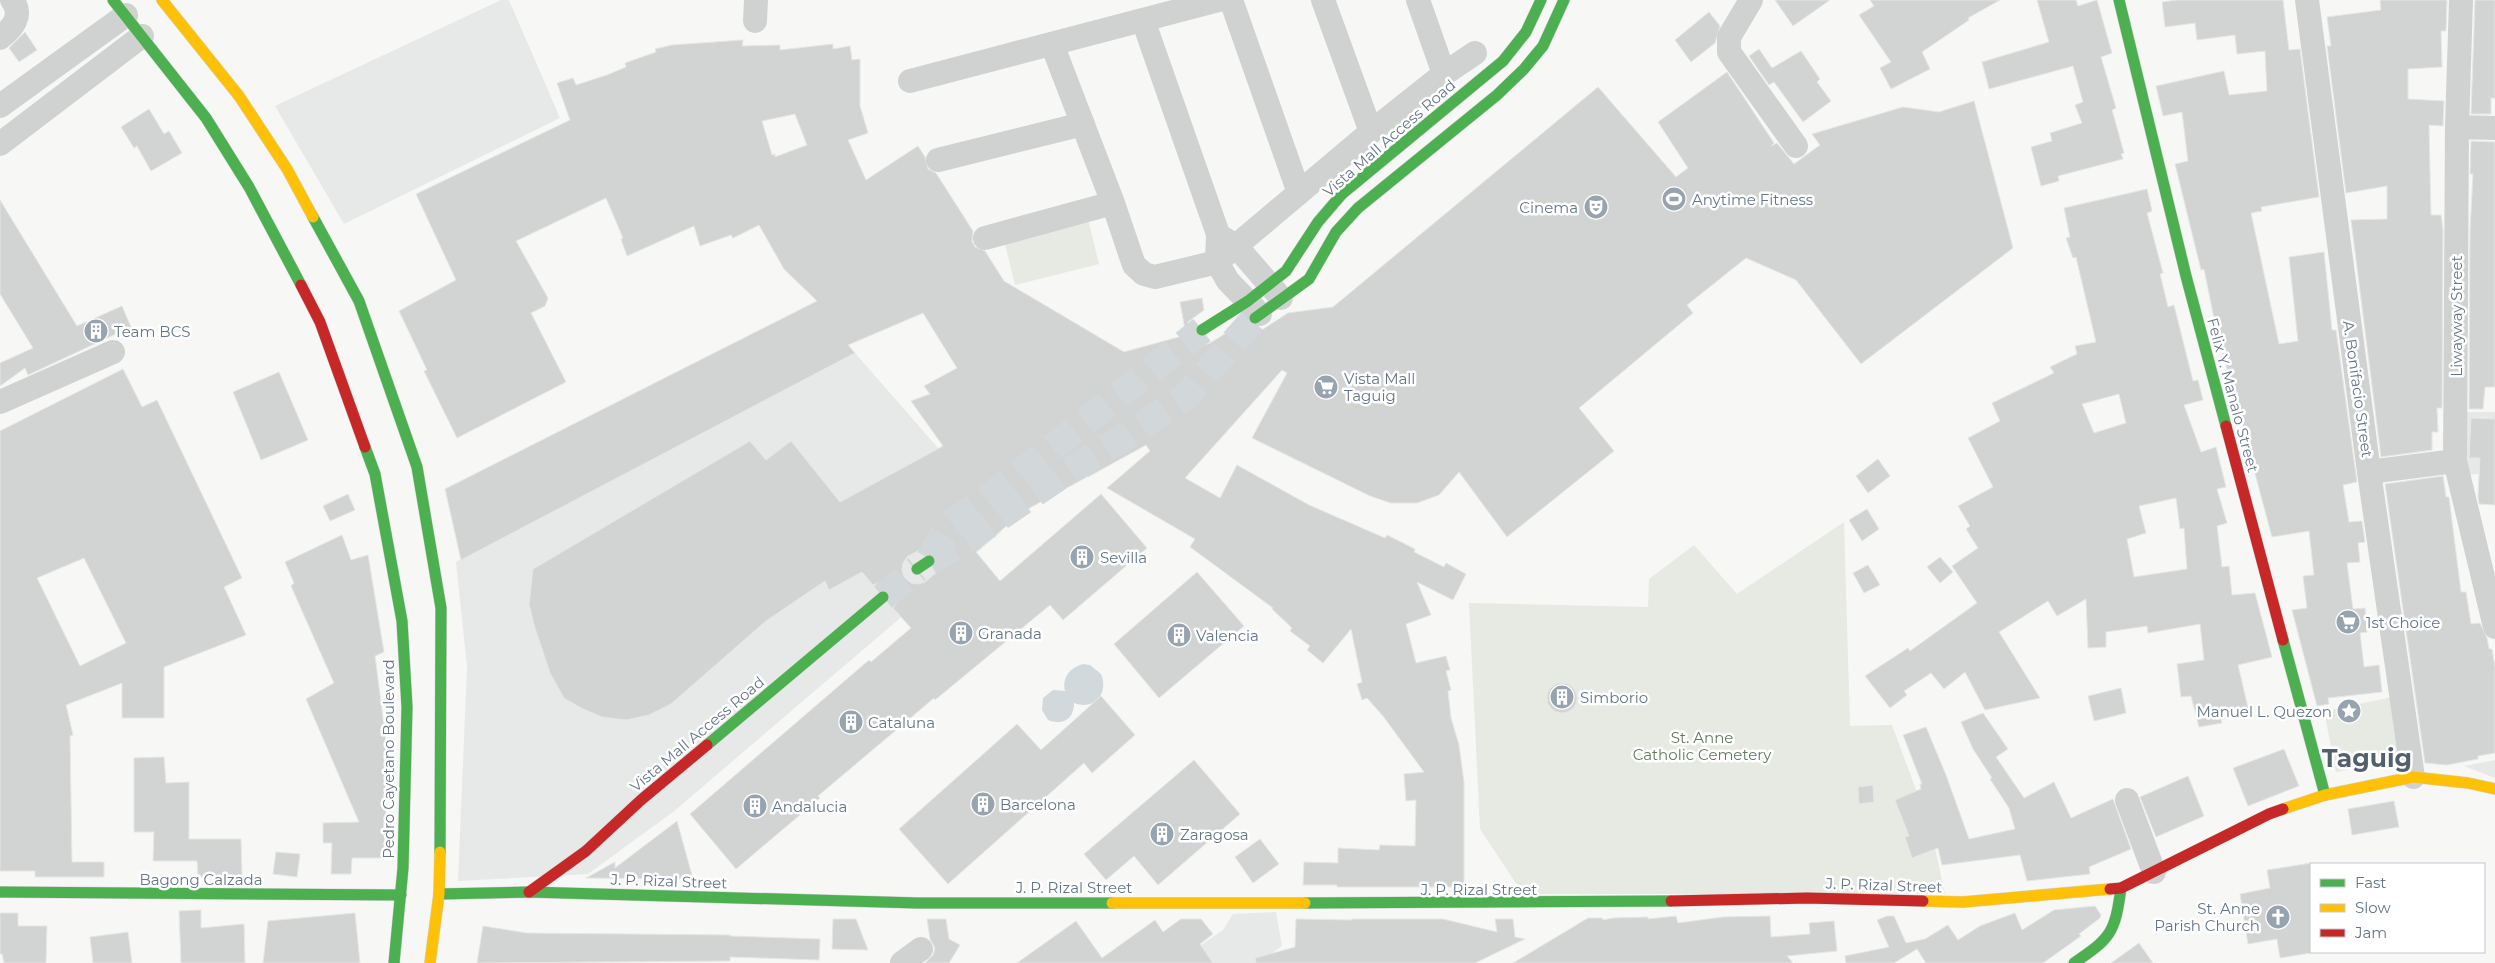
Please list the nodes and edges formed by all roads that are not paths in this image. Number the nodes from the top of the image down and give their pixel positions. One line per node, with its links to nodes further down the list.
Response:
1 (12, 0): 16 (street)
2 (162, 0): 53 (street)
3 (1218, 0): 14 (street)
4 (1231, 0): 29 (street)
5 (1323, 0): 25 (street)
6 (1418, 0): 19 (street)
7 (1541, 0): 34 (street, Vista Mall Access Road)
8 (1564, 0): 34 (street, Vista Mall Access Road)
9 (1751, 0): 27 (street)
10 (2119, 0): 47 (street, Felix Y. Manalo Street)
11 (2307, 0): 40 (street, A. Bonifacio Street)
12 (2461, 0): 23 (street, Liwayway Street)
13 (119, 8): 15 (street, Pedro Cayetano Boulevard); 21 (street)
14 (1143, 20): 17 (street); 32 (street)
15 (142, 36): 26 (street); 54 (street, Pedro Cayetano Boulevard)
16 (0, 38)
17 (1052, 44): 20 (street); 22 (street)
18 (1474, 53): 19 (street)
19 (1444, 74): 25 (street)
20 (910, 81)
21 (0, 106)
22 (1083, 124): 28 (street); 30 (street)
23 (2457, 127): 24 (street); 39 (street, Liwayway Street)
24 (2495, 128)
25 (1371, 132): 29 (street)
26 (0, 144)
27 (1796, 146)
28 (938, 160)
29 (1299, 193): 32 (street)
30 (1113, 204): 31 (street); 33 (street)
31 (985, 238)
32 (1227, 240): 33 (street); 34 (street)
33 (1217, 262): 35 (street)
34 (1276, 292): 35 (street, Vista Mall Access Road); 35 (street, Vista Mall Access Road)
35 (1254, 311): 36 (street, Vista Mall Access Road)
36 (1202, 330)
37 (113, 352): 38 (street)
38 (0, 402)
39 (2455, 461): 40 (street); 44 (street, Liwayway Street)
40 (2369, 472): 45 (street, A. Bonifacio Street)
41 (929, 561): 42 (street)
42 (917, 569)
43 (883, 597): 52 (street, Vista Mall Access Road)
44 (2495, 627)
45 (2413, 777): 46 (street, J. P. Rizal Street); 47 (street, J. P. Rizal Street)
46 (2495, 789)
47 (2324, 795): 49 (street, J. P. Rizal Street)
48 (2128, 800): 49 (street)
49 (2154, 872): 50 (street, J. P. Rizal Street)
50 (2121, 888): 52 (street, J. P. Rizal Street); 61 (street)
51 (0, 892): 54 (street, Bagong Calzada)
52 (529, 892): 53 (street, J. P. Rizal Street)
53 (439, 894): 56 (street)
54 (401, 895): 55 (street, Pedro Cayetano Boulevard)
55 (397, 929): 56 (street); 58 (street, Pedro Cayetano Boulevard)
56 (433, 937): 59 (street)
57 (921, 949): 60 (street)
58 (394, 963)
59 (430, 963)
60 (902, 963)
61 (2074, 963)

